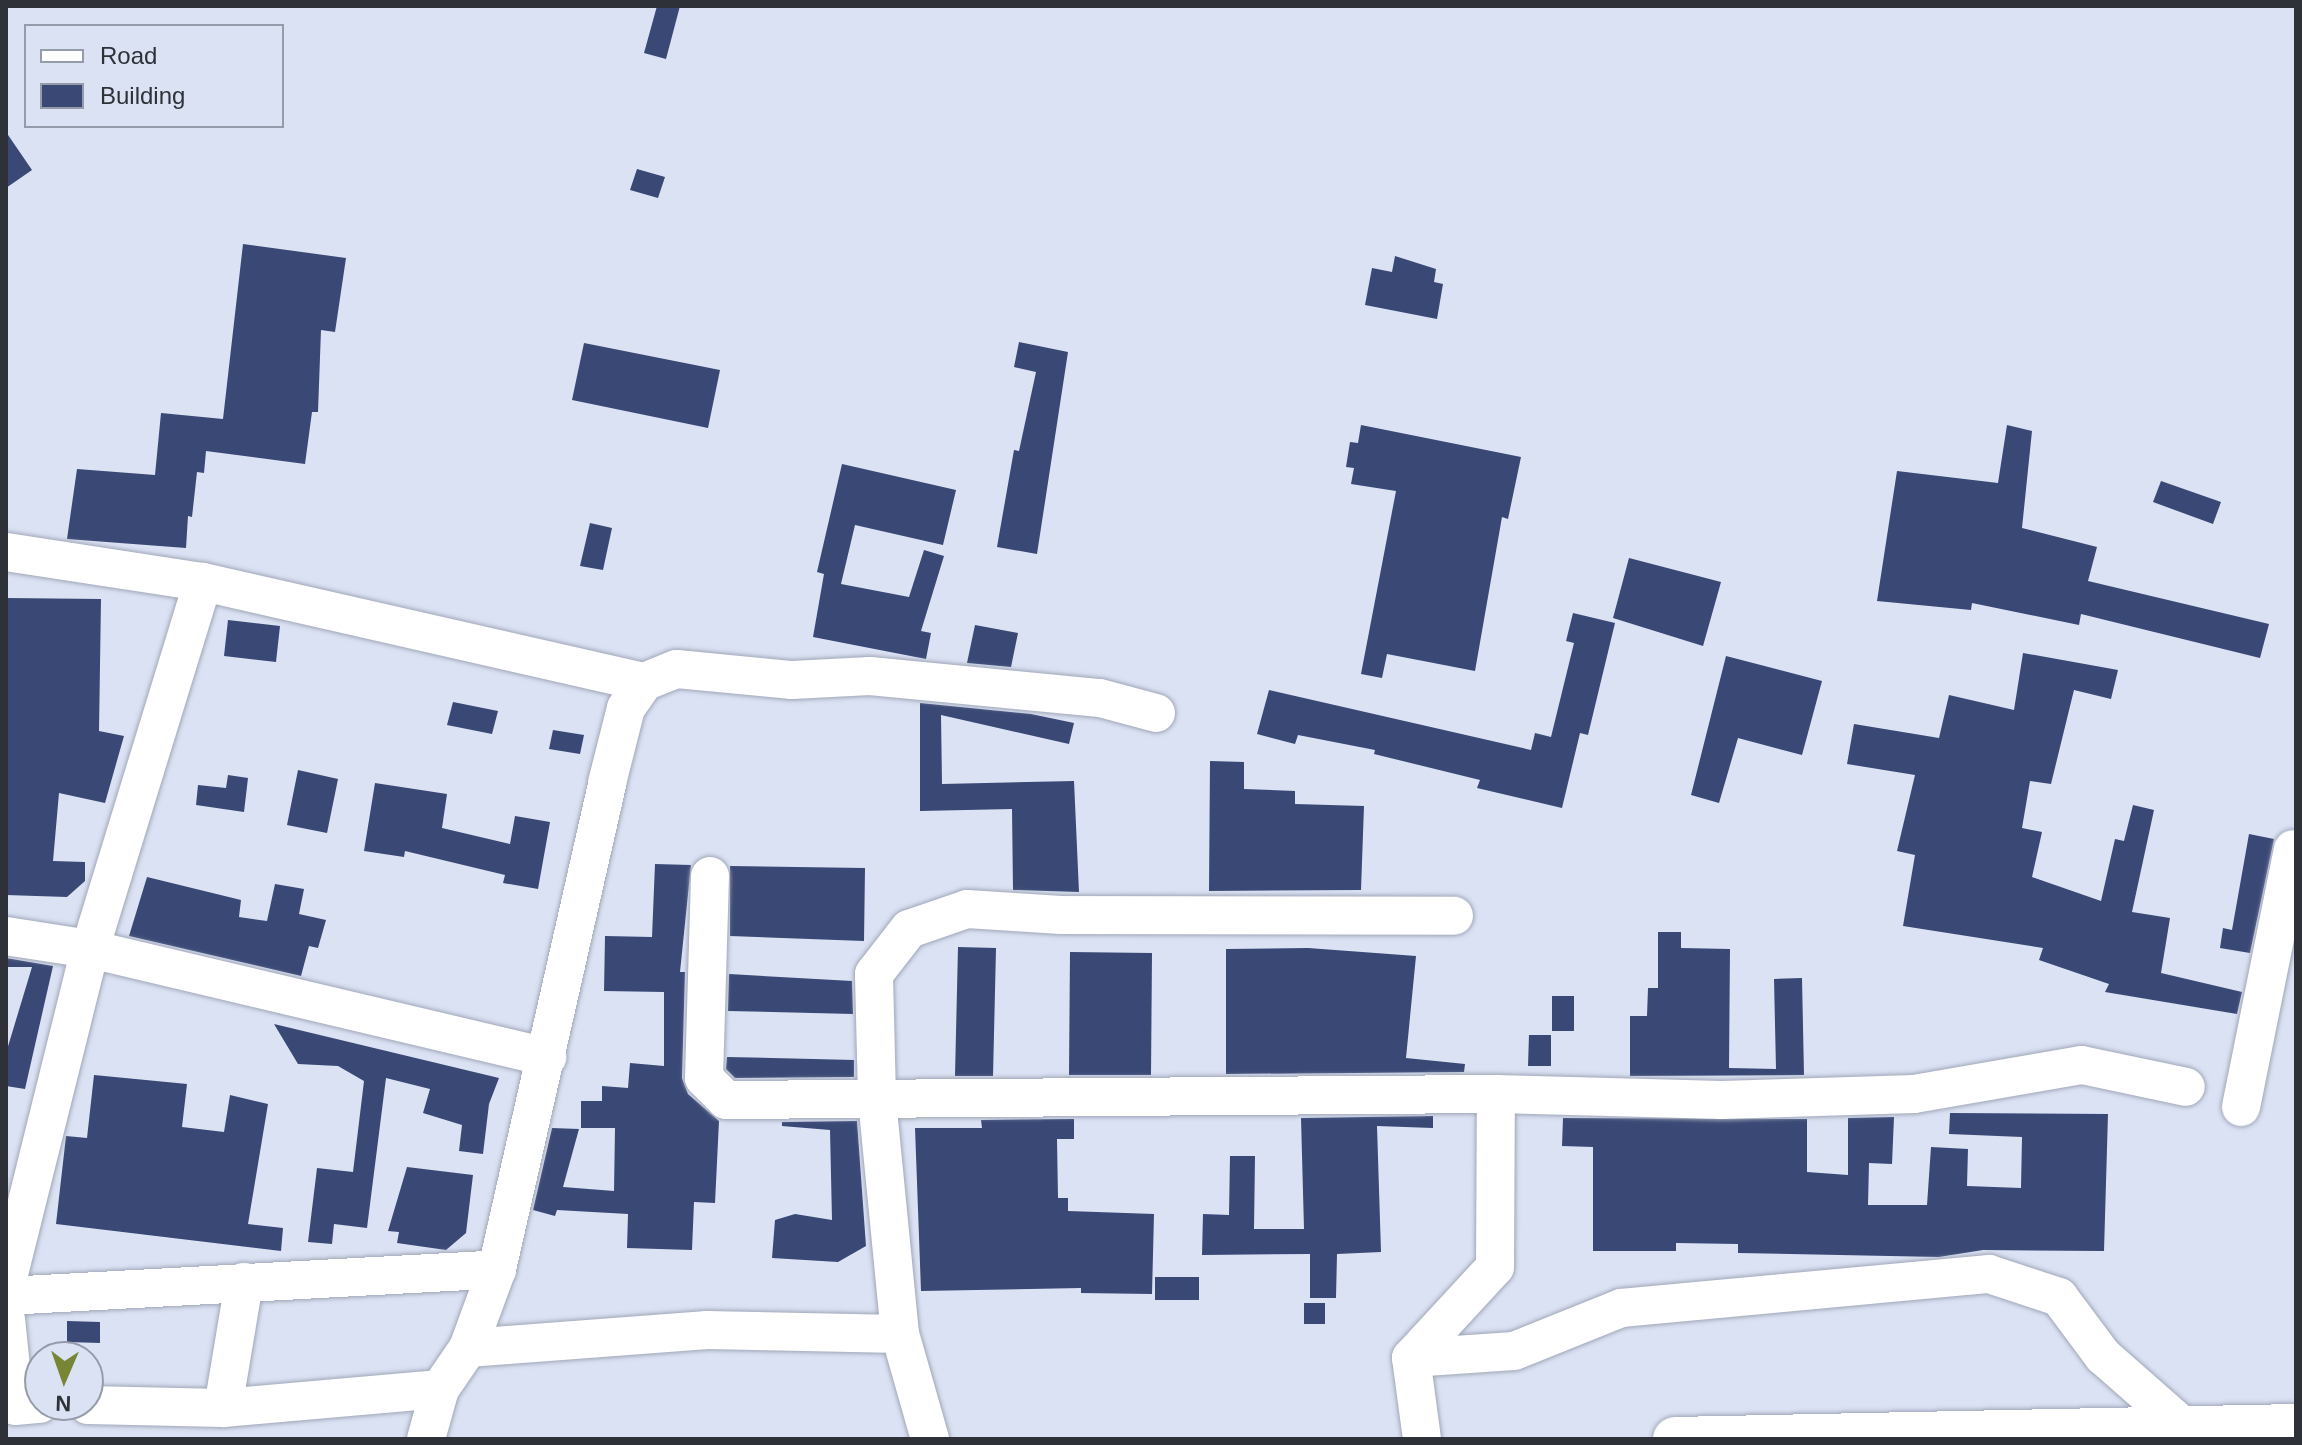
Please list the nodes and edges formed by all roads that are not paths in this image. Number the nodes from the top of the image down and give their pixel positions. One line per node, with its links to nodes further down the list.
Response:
1 (6, 552): 2 (street)
2 (203, 582): 3 (street); 9 (street)
3 (644, 682): 4 (street); 10 (street)
4 (1156, 713)
5 (2293, 849): 14 (street)
6 (710, 876): 13 (street)
7 (1454, 916): 13 (street)
8 (6, 936): 9 (street)
9 (90, 949): 10 (street); 17 (street)
10 (547, 1057): 15 (street)
11 (2186, 1087): 12 (street)
12 (1496, 1094): 13 (street); 22 (street)
13 (877, 1098): 20 (street)
14 (2241, 1107)
15 (497, 1269): 16 (street); 21 (street)
16 (244, 1282): 18 (street); 26 (street)
17 (6, 1286)
18 (6, 1296)
19 (6, 1319): 24 (street)
20 (900, 1334): 21 (street); 31 (street)
21 (468, 1348): 23 (street)
22 (1411, 1358): 28 (street); 32 (street)
23 (440, 1389): 26 (street); 30 (street)
24 (24, 1405)
25 (104, 1405): 26 (street)
26 (223, 1408)
27 (2296, 1426): 28 (highway)
28 (2186, 1429): 29 (highway)
29 (2104, 1435): 33 (highway)
30 (426, 1439)
31 (930, 1439)
32 (1422, 1439)
33 (1675, 1439)

